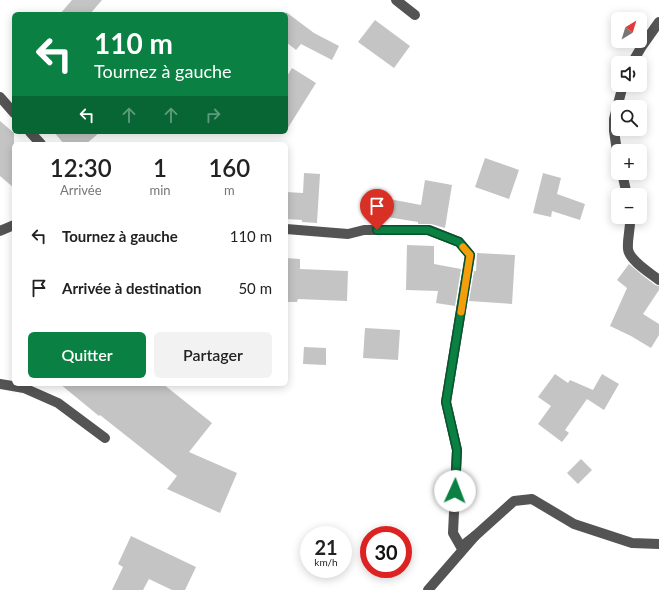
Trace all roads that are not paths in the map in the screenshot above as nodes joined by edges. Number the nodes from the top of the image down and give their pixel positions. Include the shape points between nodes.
1 (396, 0) edge
2 (416, 15) dead end
3 (659, 22) edge
4 (636, 56) edge
5 (620, 92) edge
6 (0, 97) edge
7 (12, 111) edge
8 (32, 134) edge
9 (39, 142) edge
10 (616, 144) edge
11 (631, 224) edge
12 (12, 226) edge
13 (288, 229) edge
14 (0, 231) edge
15 (659, 280) edge
16 (0, 384) edge
17 (105, 438) dead end
18 (475, 536) junction
19 (659, 544) edge
20 (428, 590) edge

1 - 2 street
3 - 4 street
5 - 10 street via 614,119
6 - 7 street
8 - 9 street
11 - 15 street via 629,254
12 - 14 street
13 - 18 street via 348,234 364,230 428,230 459,242 470,255 446,402 457,450 453,533 461,547
16 - 17 street via 24,388 58,403
18 - 19 street via 514,502 532,499 574,524 632,543
18 - 20 street

